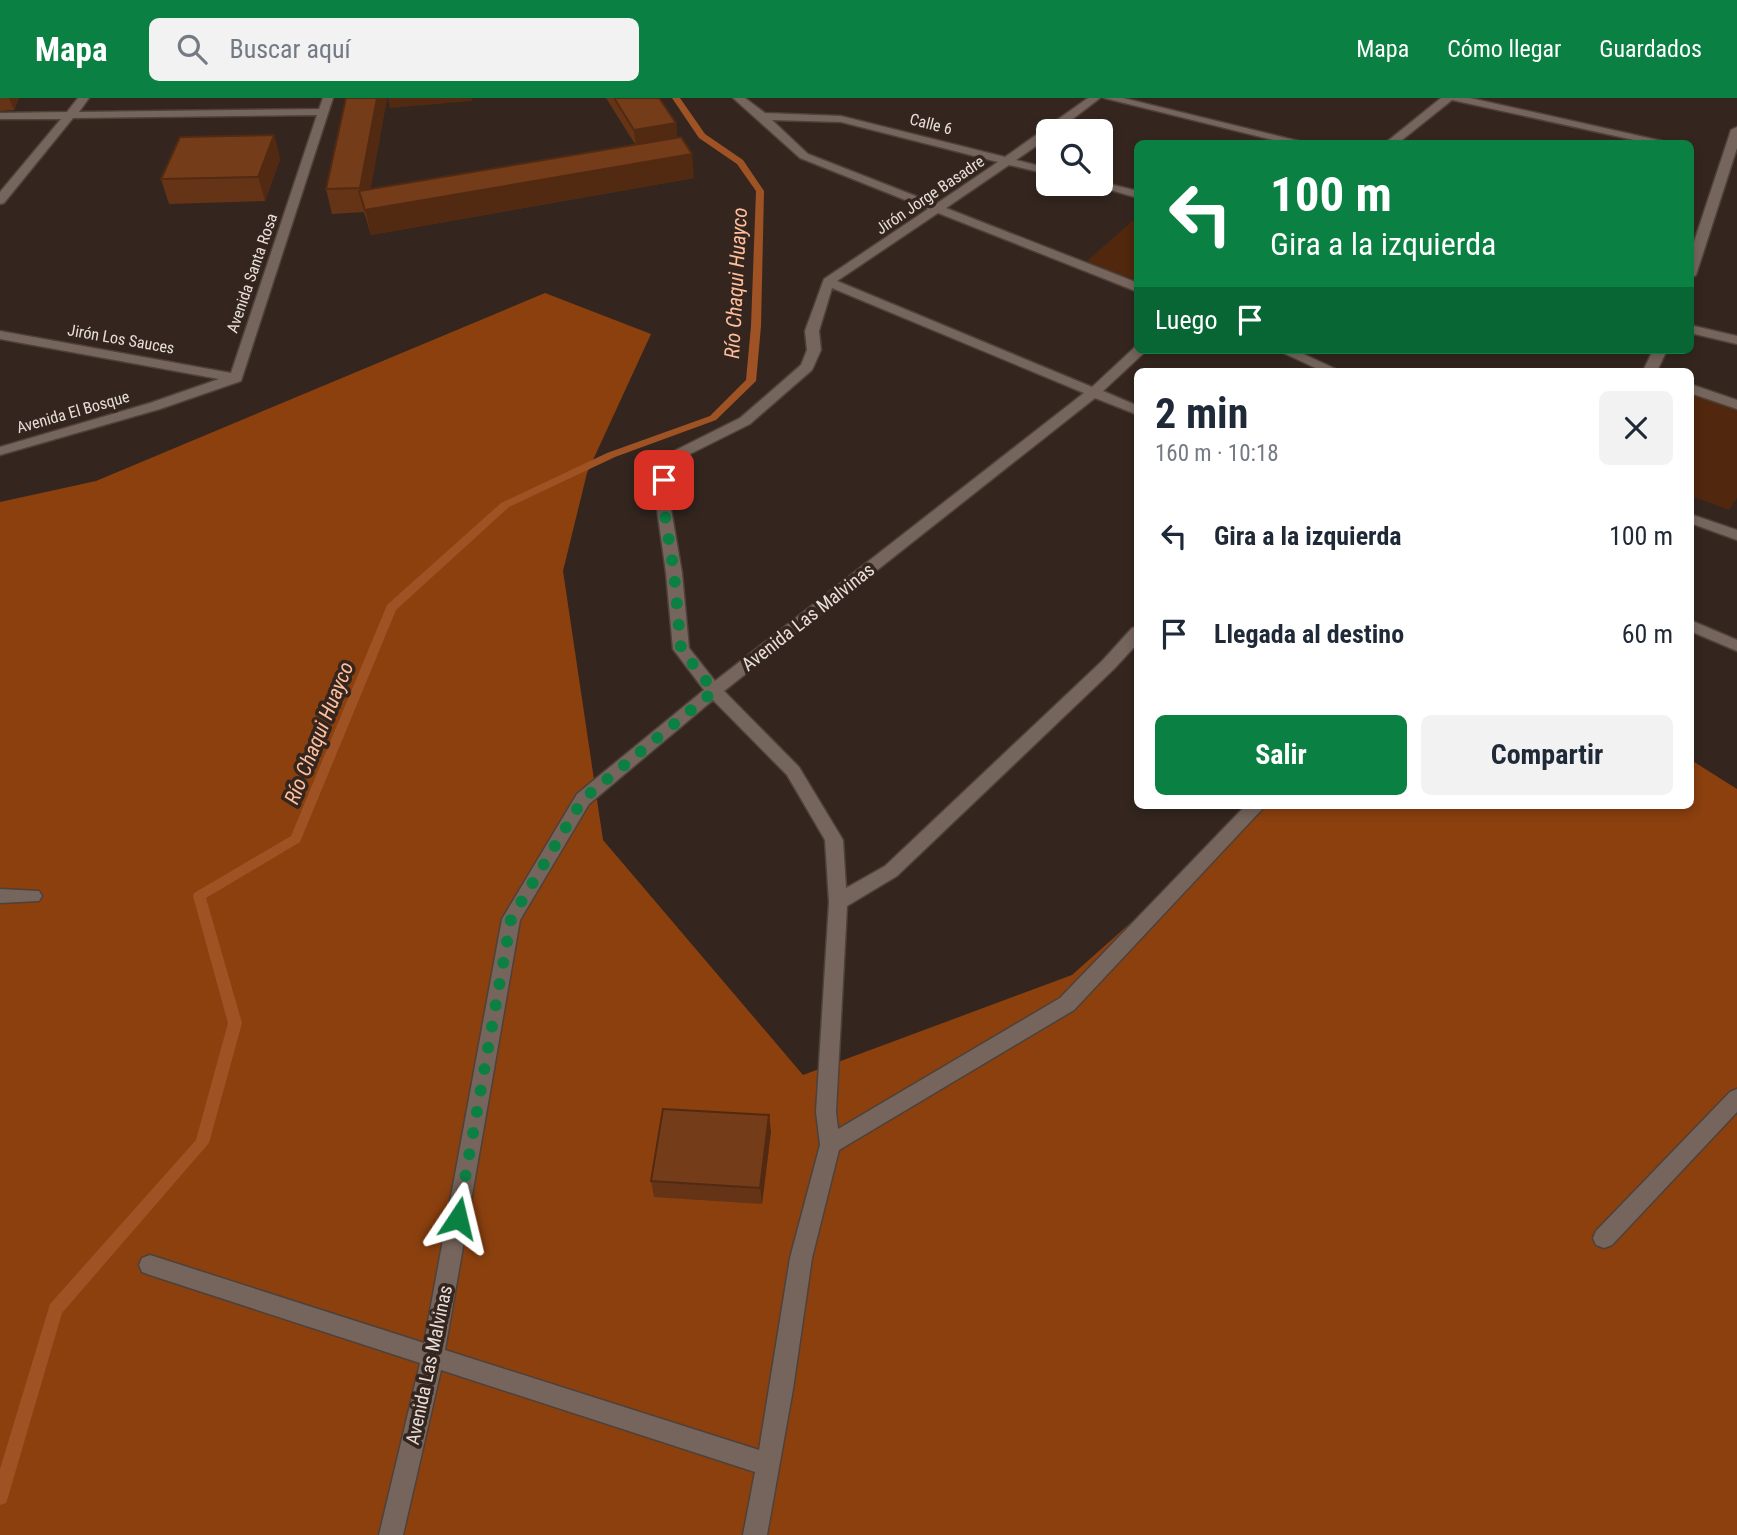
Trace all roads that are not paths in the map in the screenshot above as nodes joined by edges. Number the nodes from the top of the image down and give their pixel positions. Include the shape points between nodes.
1 (85, 98) edge
2 (328, 98) edge
3 (738, 98) edge
4 (1096, 98) edge
5 (1110, 98) edge
6 (1448, 98) edge
7 (1455, 98) edge
8 (325, 112) junction
9 (74, 114) junction
10 (0, 116) edge
11 (762, 116) junction
12 (1067, 119) edge
13 (1737, 130) edge
14 (1289, 140) edge
15 (1394, 140) edge
16 (1651, 140) edge
17 (1036, 141) edge
18 (1009, 161) junction
19 (1036, 168) edge
20 (1113, 188) edge
21 (1134, 194) edge
22 (0, 200) edge
23 (939, 208) junction
24 (1694, 233) edge
25 (1705, 235) junction
26 (1694, 264) edge
27 (828, 282) junction
28 (1134, 286) edge
29 (1694, 330) edge
30 (0, 335) edge
31 (1737, 340) edge
32 (1136, 354) edge
33 (1293, 354) edge
34 (1326, 368) edge
35 (236, 378) junction
36 (1694, 389) edge
37 (1092, 394) junction
38 (1737, 405) edge
39 (1134, 410) edge
40 (0, 451) edge
41 (1694, 519) edge
42 (1737, 535) edge
43 (1694, 627) edge
44 (1134, 636) edge
45 (1737, 646) edge
46 (714, 691) junction
47 (1253, 809) edge
48 (0, 895) edge
49 (33, 896) dead end
50 (838, 902) junction
51 (1737, 1098) edge
52 (830, 1145) junction
53 (1604, 1238) dead end
54 (149, 1265) dead end
55 (433, 1354) junction
56 (766, 1464) junction
57 (391, 1535) edge
58 (755, 1535) edge

1 - 9 street
2 - 8 street, Avenida Santa Rosa
3 - 11 street
4 - 12 street, Jirón Jorge Basadre
5 - 14 street
6 - 15 street
7 - 16 street
8 - 9 street
8 - 35 street, Avenida Santa Rosa
9 - 10 street
9 - 22 street
11 - 18 street, Calle 6 via 841,119
11 - 23 street via 804,156
13 - 25 street
17 - 18 street, Jirón Jorge Basadre
18 - 19 street, Calle 6
18 - 23 street, Jirón Jorge Basadre
20 - 21 street
23 - 27 street, Jirón Jorge Basadre
23 - 28 street
24 - 25 street
25 - 26 street
27 - 37 street
27 - 46 street via 812,331 814,350 807,367 746,421 681,453 669,463 664,480 681,649
29 - 31 street
30 - 35 street, Jirón Los Sauces
32 - 37 street, Avenida Las Malvinas
33 - 34 street
35 - 40 street, Avenida El Bosque
36 - 38 street
37 - 39 street
37 - 46 street, Avenida Las Malvinas
41 - 42 street
43 - 45 street
44 - 50 street via 891,872
46 - 50 street via 793,771 834,840
46 - 55 street, Avenida Las Malvinas via 583,799 511,919
47 - 52 street via 1067,1004
48 - 49 street
50 - 52 street via 826,1112
51 - 53 street
52 - 56 street via 801,1258
54 - 55 street
55 - 56 street
55 - 57 street, Avenida Las Malvinas
56 - 58 street

